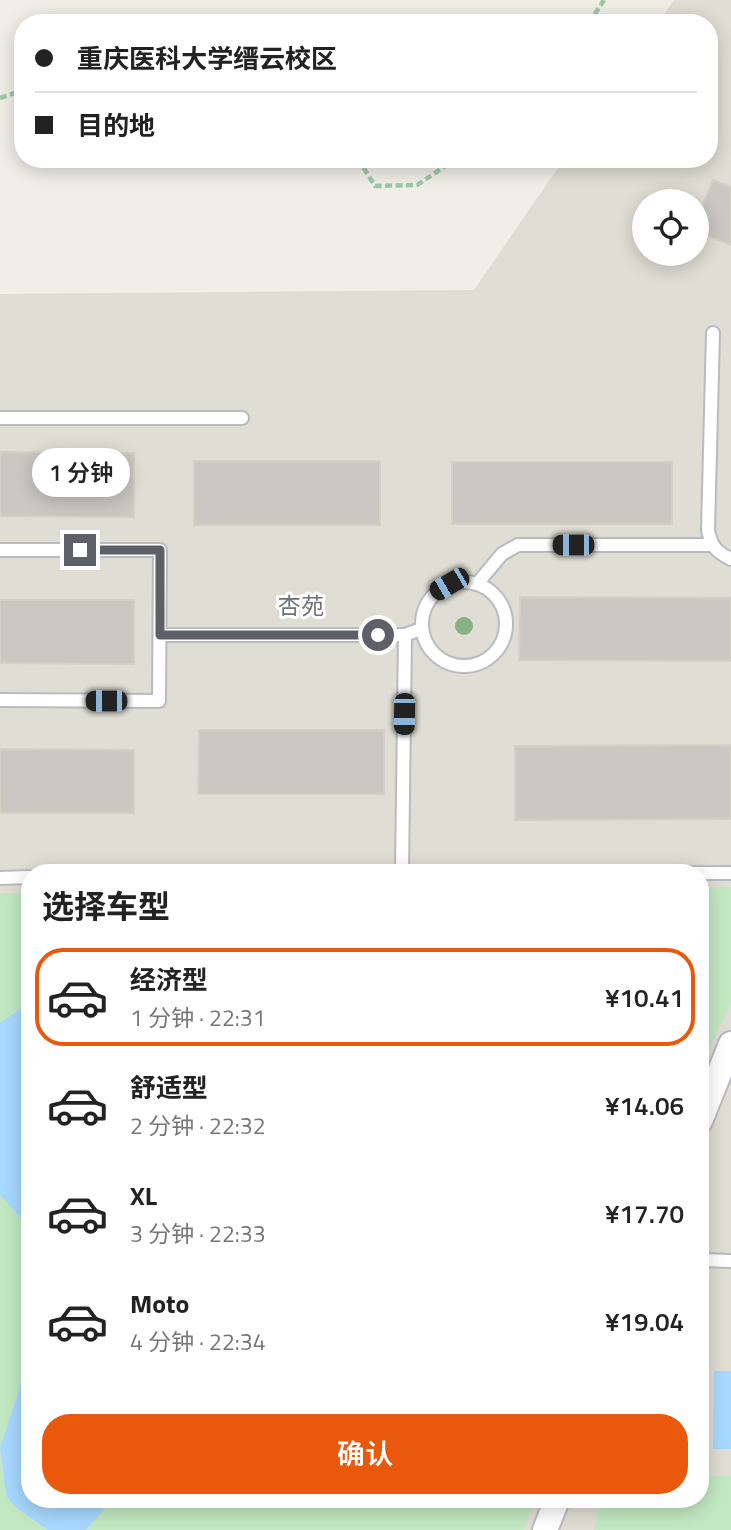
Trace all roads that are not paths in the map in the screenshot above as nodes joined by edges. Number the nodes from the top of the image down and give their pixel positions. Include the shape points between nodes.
1 (713, 333) dead end
2 (0, 418) edge
3 (242, 418) dead end
4 (711, 545) junction
5 (0, 550) edge
6 (731, 559) edge
7 (477, 584) junction
8 (421, 629) junction
9 (160, 635) junction
10 (405, 635) junction
11 (0, 701) edge
12 (402, 864) edge
13 (709, 873) edge
14 (731, 873) edge
15 (21, 877) edge
16 (0, 878) edge
17 (731, 1044) edge
18 (709, 1099) edge
19 (709, 1261) edge
20 (731, 1261) edge
21 (554, 1508) edge
22 (545, 1530) edge

1 - 4 lane
2 - 3 lane
4 - 6 lane
4 - 7 lane via 518,545 502,554
5 - 9 lane via 160,550
7 - 8 lane via 449,584 437,591 422,615
7 - 8 lane via 499,600 507,626 496,652 485,661 465,666 445,662 429,648
8 - 10 lane
9 - 10 lane
9 - 11 lane via 159,701
10 - 12 lane
13 - 14 lane
15 - 16 lane
17 - 18 street
19 - 20 lane
21 - 22 street

